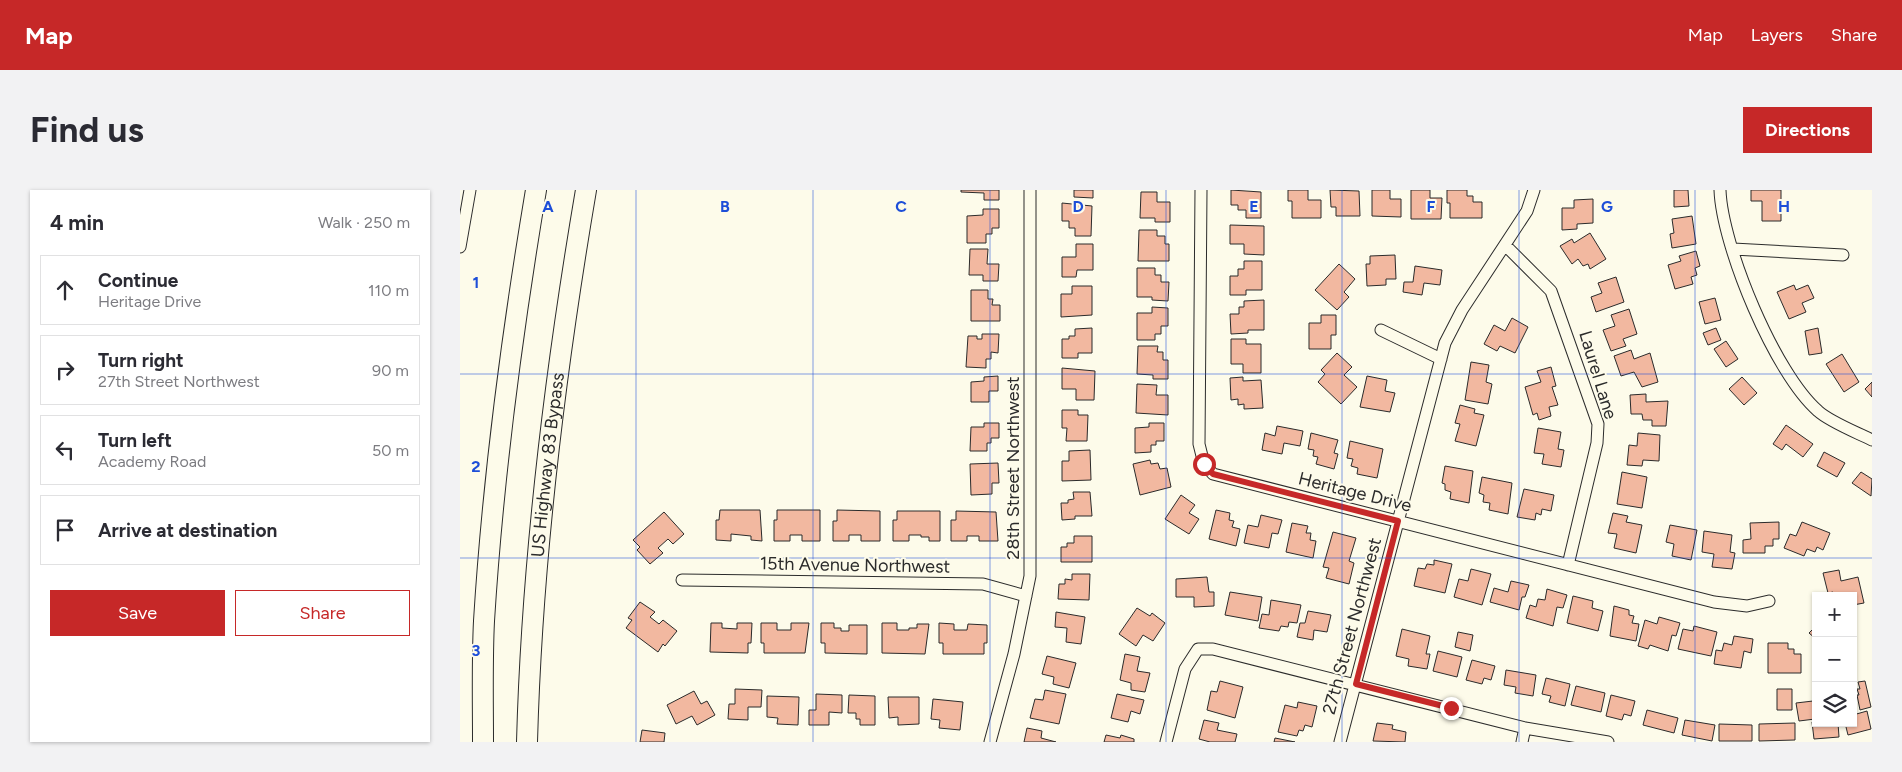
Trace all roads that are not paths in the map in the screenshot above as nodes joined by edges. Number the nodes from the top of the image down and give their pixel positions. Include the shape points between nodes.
1 (470, 190) edge
2 (536, 190) edge
3 (586, 190) edge
4 (1030, 190) edge
5 (1200, 190) edge
6 (1534, 190) edge
7 (1720, 190) edge
8 (1505, 245) junction
9 (460, 247) edge
10 (1733, 248) junction
11 (1843, 255) dead end
12 (1381, 330) dead end
13 (1441, 359) junction
14 (1872, 440) edge
15 (1398, 521) junction
16 (1568, 564) junction
17 (682, 580) dead end
18 (1026, 596) junction
19 (1769, 601) dead end
20 (1356, 684) junction
21 (1525, 728) junction
22 (483, 742) edge
23 (527, 742) edge
24 (990, 742) edge
25 (1166, 742) edge
26 (1340, 742) edge
27 (1522, 742) edge
28 (1608, 742) edge

1 - 9 street
2 - 22 highway via 512,339 491,526 484,624
3 - 23 highway, US Highway 83 Bypass via 563,330 546,479
4 - 18 street, 28th Street Northwest via 1031,525 1030,576
5 - 15 street, Heritage Drive via 1199,444 1204,464 1213,474
6 - 8 street, 27th Street Northwest via 1527,211
7 - 10 street
8 - 13 street, 27th Street Northwest via 1462,310 1445,343
8 - 16 street, Laurel Lane via 1551,291 1598,424 1597,443
10 - 11 street
10 - 14 street via 1763,328 1785,373 1818,412
12 - 13 street
13 - 15 street, 27th Street Northwest
15 - 16 street, Heritage Drive
15 - 20 street, 27th Street Northwest
16 - 19 street, Heritage Drive via 1714,602 1747,606
17 - 18 street, 15th Avenue Northwest via 983,584
18 - 24 street, 28th Street Northwest
20 - 21 street
20 - 25 street via 1198,649 1185,669
20 - 26 street, 27th Street Northwest
21 - 27 street
21 - 28 street

